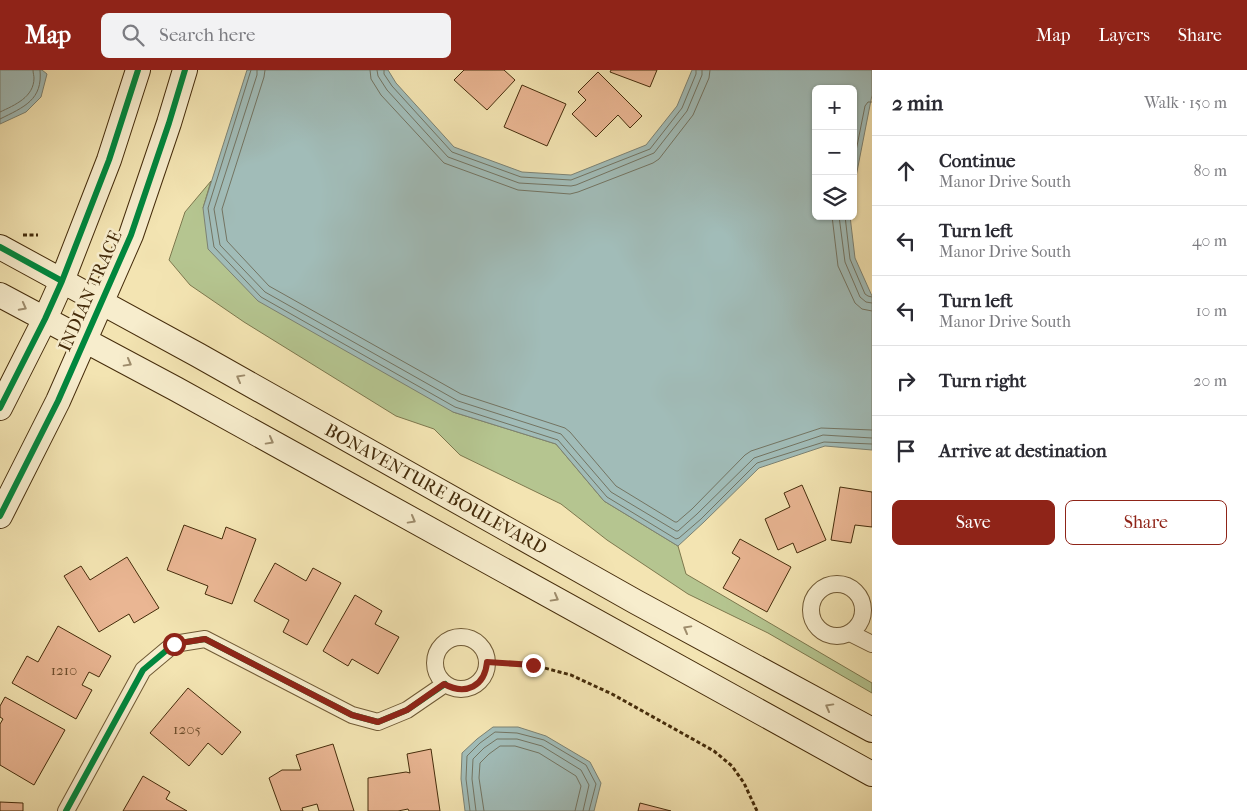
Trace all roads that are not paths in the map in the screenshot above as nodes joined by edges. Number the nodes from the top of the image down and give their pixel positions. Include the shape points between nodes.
1 (138, 70) edge
2 (185, 70) edge
3 (0, 247) edge
4 (62, 281) junction
5 (0, 295) edge
6 (102, 302) junction
7 (45, 319) junction
8 (85, 340) junction
9 (0, 408) edge
10 (0, 516) edge
11 (850, 633) dead end
12 (872, 644) edge
13 (444, 684) junction
14 (872, 730) edge
15 (872, 774) edge
16 (66, 811) edge

1 - 4 main road, INDIAN TRACE via 109,160
2 - 6 main road, INDIAN TRACE via 131,235
3 - 4 main road, BONAVENTURE BOULEVARD
4 - 6 main road, BONAVENTURE BOULEVARD
4 - 7 main road, INDIAN TRACE
5 -> 7 main road
6 - 8 main road, INDIAN TRACE
14 -> 6 main road, BONAVENTURE BOULEVARD via 636,602
7 - 8 main road
7 - 9 main road, INDIAN TRACE
8 - 10 main road, INDIAN TRACE
8 -> 15 main road
11 - 12 street
13 - 13 street via 435,669 434,660 442,645 449,640 466,637 481,646 487,662 482,678 469,688 460,690
13 - 16 street via 407,710 378,722 352,715 205,639 174,644 143,670

